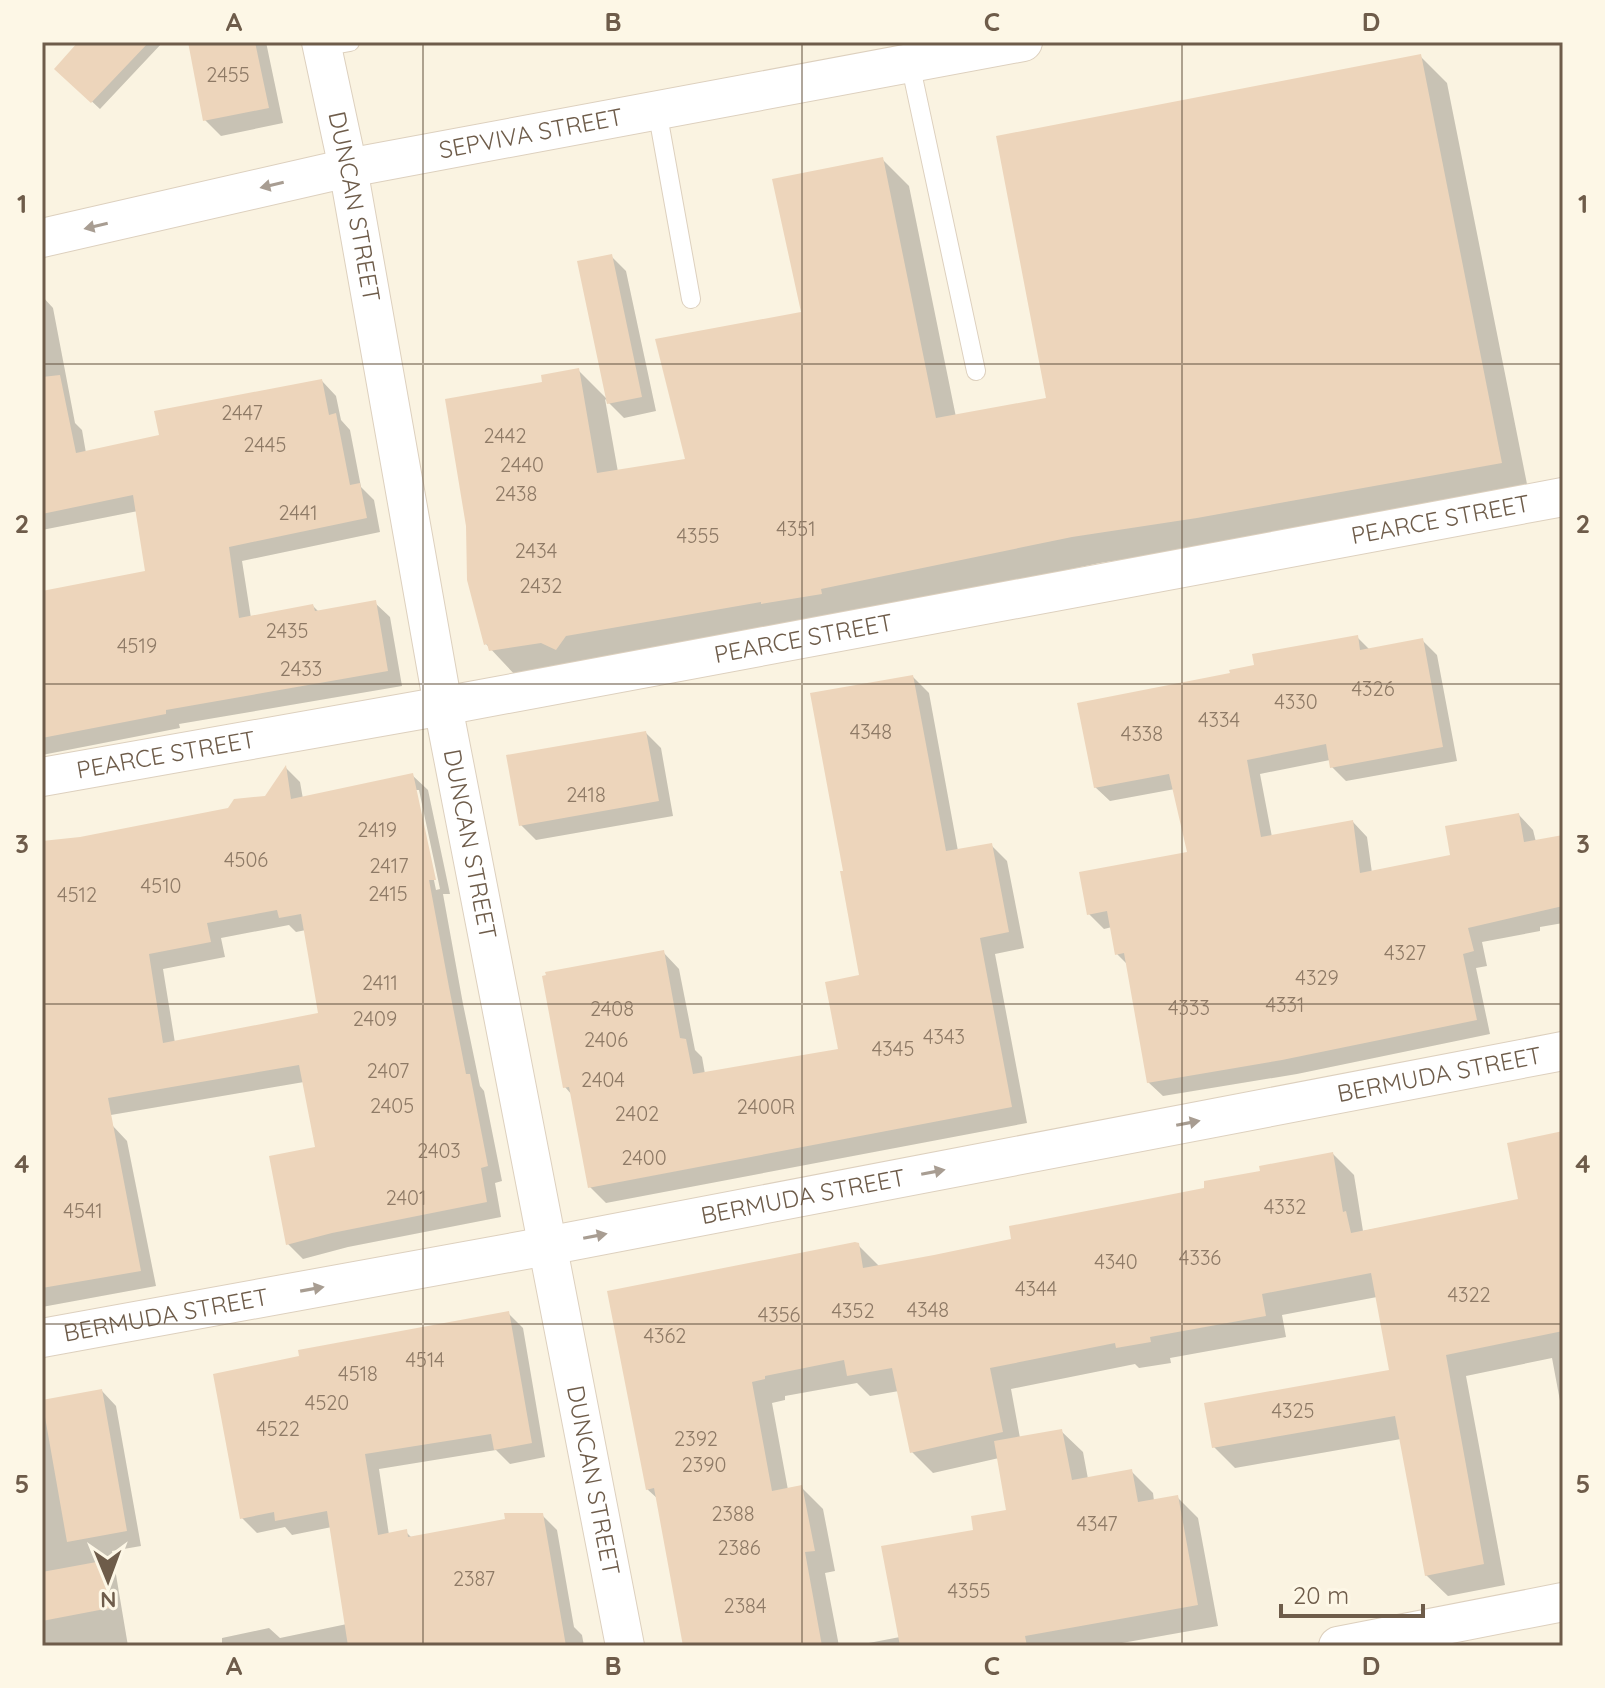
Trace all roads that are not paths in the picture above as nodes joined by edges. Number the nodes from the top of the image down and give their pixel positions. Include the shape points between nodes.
1 (1023, 42) edge
2 (331, 44) edge
3 (910, 63) junction
4 (657, 110) junction
5 (348, 168) junction
6 (42, 238) edge
7 (691, 299) dead end
8 (976, 371) dead end
9 (1563, 497) edge
10 (443, 706) junction
11 (42, 777) edge
12 (1563, 1051) edge
13 (547, 1246) junction
14 (42, 1338) edge
15 (1563, 1602) edge
16 (625, 1646) edge
17 (1338, 1646) edge

1 - 3 street, SEPVIVA STREET
2 - 5 street, DUNCAN STREET
3 - 4 street, SEPVIVA STREET
3 - 8 lane
4 - 5 street, SEPVIVA STREET
4 - 7 lane
5 -> 6 street, SEPVIVA STREET
5 - 10 street, DUNCAN STREET
9 - 10 street, PEARCE STREET
10 - 11 street, PEARCE STREET
10 - 13 street, DUNCAN STREET
13 -> 12 street, BERMUDA STREET
14 -> 13 street, BERMUDA STREET
13 - 16 street, DUNCAN STREET
15 - 17 street

